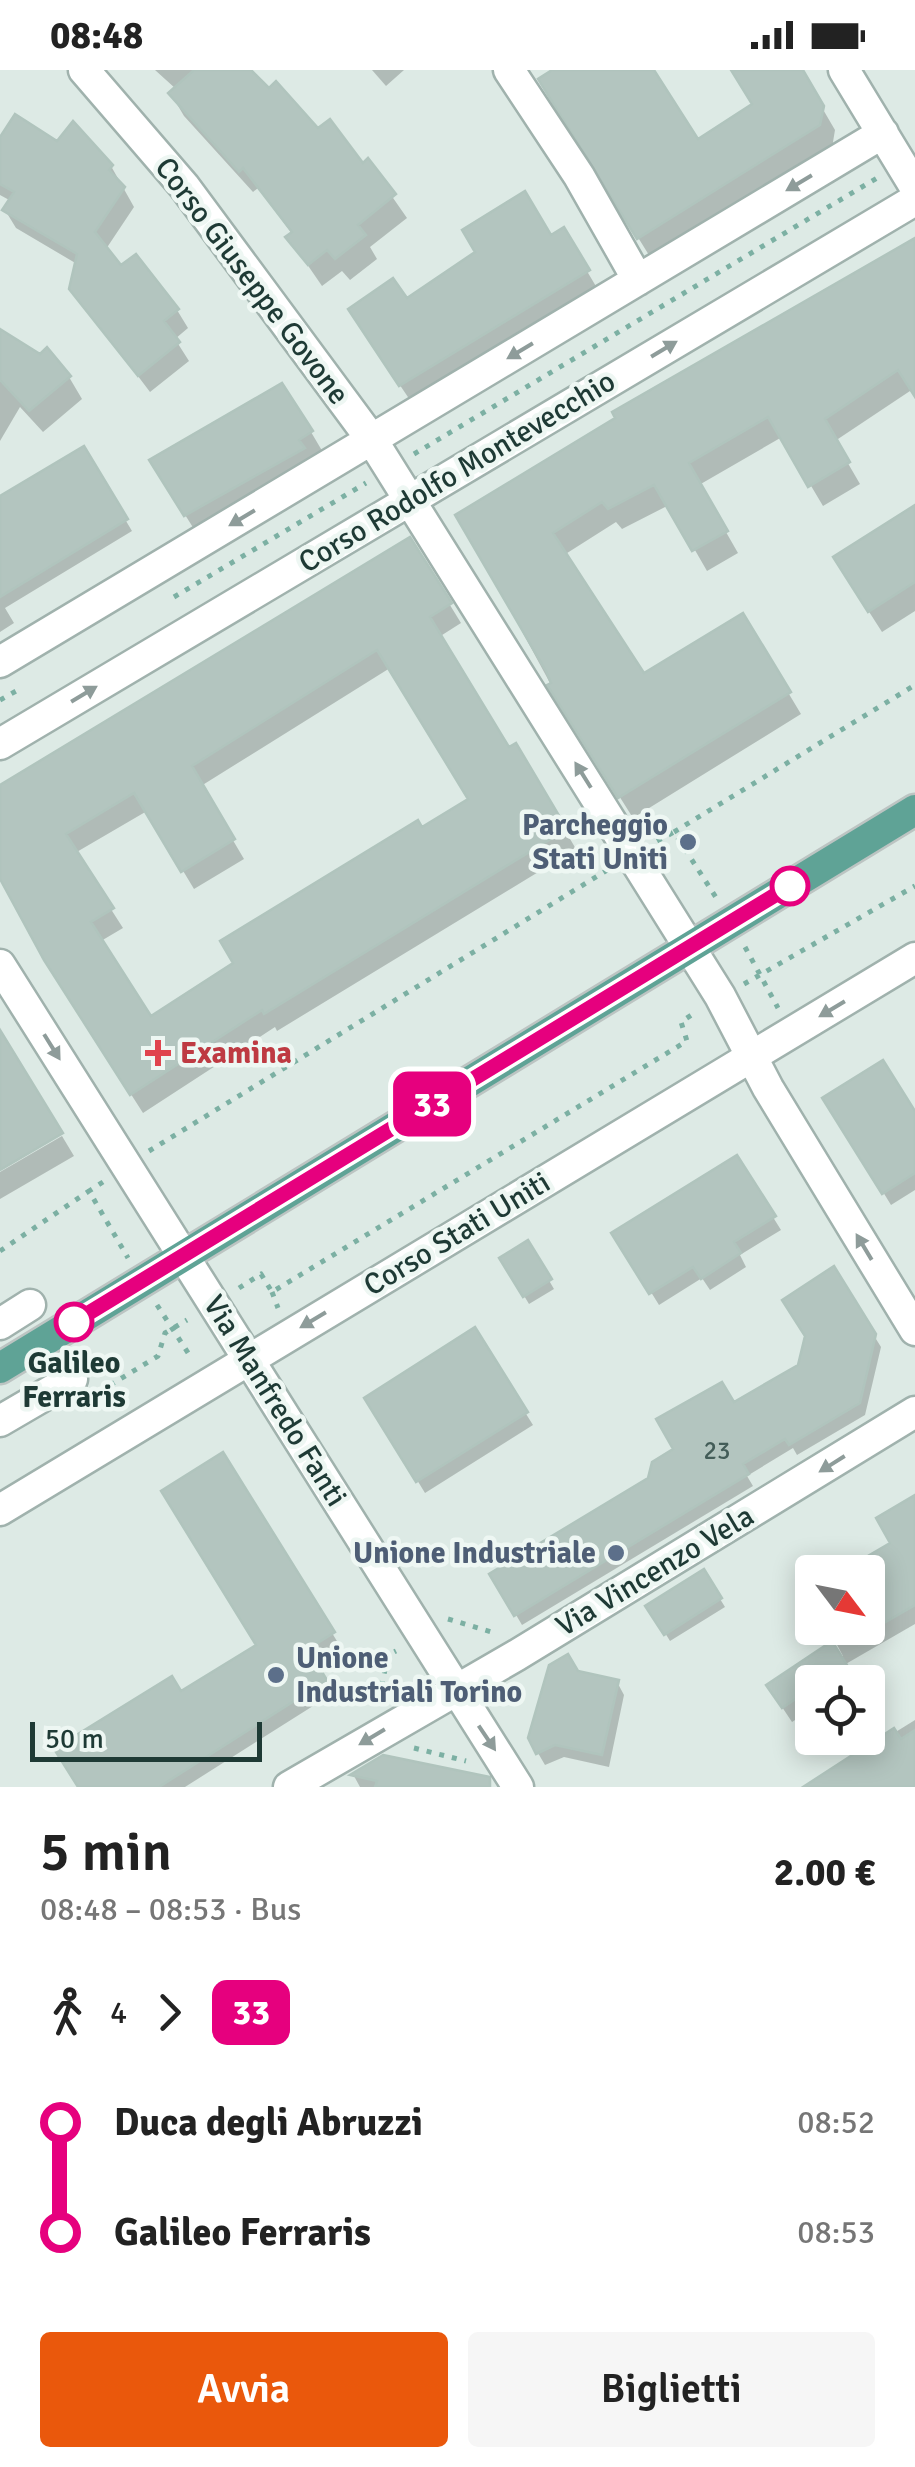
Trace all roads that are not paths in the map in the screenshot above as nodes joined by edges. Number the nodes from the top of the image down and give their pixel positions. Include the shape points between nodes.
1 (84, 70) edge
2 (508, 70) edge
3 (844, 70) edge
4 (883, 133) junction
5 (908, 175) edge
6 (915, 200) edge
7 (638, 280) junction
8 (372, 440) junction
9 (410, 499) junction
10 (0, 662) edge
11 (0, 744) edge
12 (915, 810) edge
13 (690, 947) junction
14 (915, 958) edge
15 (0, 965) edge
16 (751, 1056) junction
17 (184, 1256) junction
18 (30, 1305) dead end
19 (0, 1324) edge
20 (915, 1330) edge
21 (248, 1359) junction
22 (0, 1368) edge
23 (83, 1387) road end
24 (915, 1412) edge
25 (0, 1421) edge
26 (0, 1510) edge
27 (453, 1688) junction
28 (289, 1787) edge
29 (518, 1787) edge

1 - 8 street, Corso Giuseppe Govone via 184,186
2 - 7 street
3 - 4 street
4 - 5 street
4 -> 7 street
9 -> 6 street, Corso Rodolfo Montevecchio
7 -> 8 street
8 - 9 street, Corso Giuseppe Govone
8 -> 10 street
11 -> 9 street, Corso Rodolfo Montevecchio
13 -> 9 street, Corso Giuseppe Govone
12 - 13 main road
13 - 16 street, Corso Giuseppe Govone
13 - 17 main road
14 -> 16 street, Corso Stati Uniti
15 -> 17 street, Via Manfredo Fanti
20 -> 16 street, Corso Giuseppe Govone
16 -> 21 street, Corso Stati Uniti
17 - 21 street, Via Manfredo Fanti
17 - 22 main road
18 - 19 street
21 - 26 street, Corso Stati Uniti
21 - 27 street, Via Manfredo Fanti
23 - 25 street
24 -> 27 street, Via Vincenzo Vela
27 -> 28 street, Via Vincenzo Vela
27 -> 29 street, Via Manfredo Fanti

